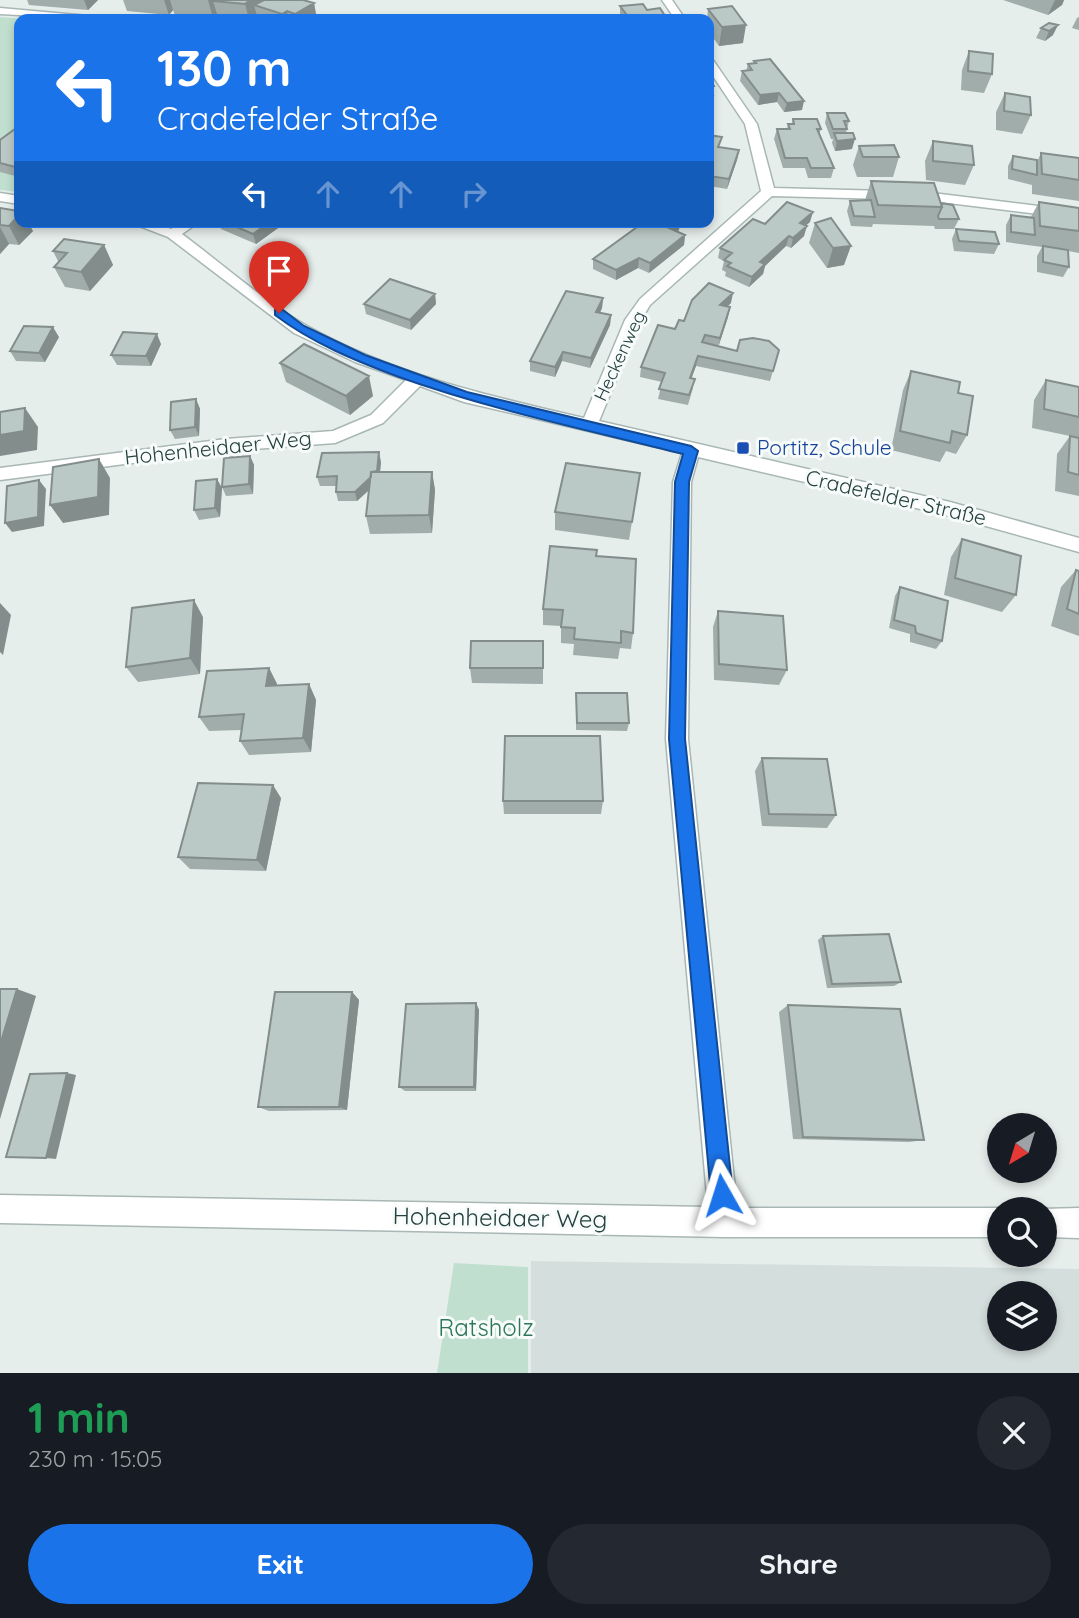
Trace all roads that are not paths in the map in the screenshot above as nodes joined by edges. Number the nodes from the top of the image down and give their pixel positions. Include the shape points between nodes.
1 (13, 0) edge
2 (0, 11) edge
3 (33, 14) edge
4 (714, 69) edge
5 (768, 192) junction
6 (1079, 215) edge
7 (154, 228) edge
8 (182, 228) edge
9 (173, 234) junction
10 (416, 379) junction
11 (589, 425) junction
12 (691, 451) junction
13 (0, 474) edge
14 (1079, 545) edge
15 (0, 1209) edge
16 (724, 1222) junction
17 (987, 1223) edge
18 (1057, 1223) edge
19 (1079, 1223) edge

1 - 2 street
2 - 3 street
4 - 5 street via 751,124
5 - 6 street via 895,192
5 - 11 street, Heckenweg via 645,302
7 - 9 street, Cradefelder Straße
8 - 9 street
9 - 10 street, Cradefelder Straße via 300,329
10 - 11 street, Cradefelder Straße via 464,396
10 - 13 street, Hohenheidaer Weg via 377,418 335,437 226,445
11 - 12 street, Cradefelder Straße
12 - 14 street, Cradefelder Straße via 950,509
12 - 16 street via 682,482 677,739
15 - 16 street, Hohenheidaer Weg
16 - 17 street, Hohenheidaer Weg
18 - 19 street

